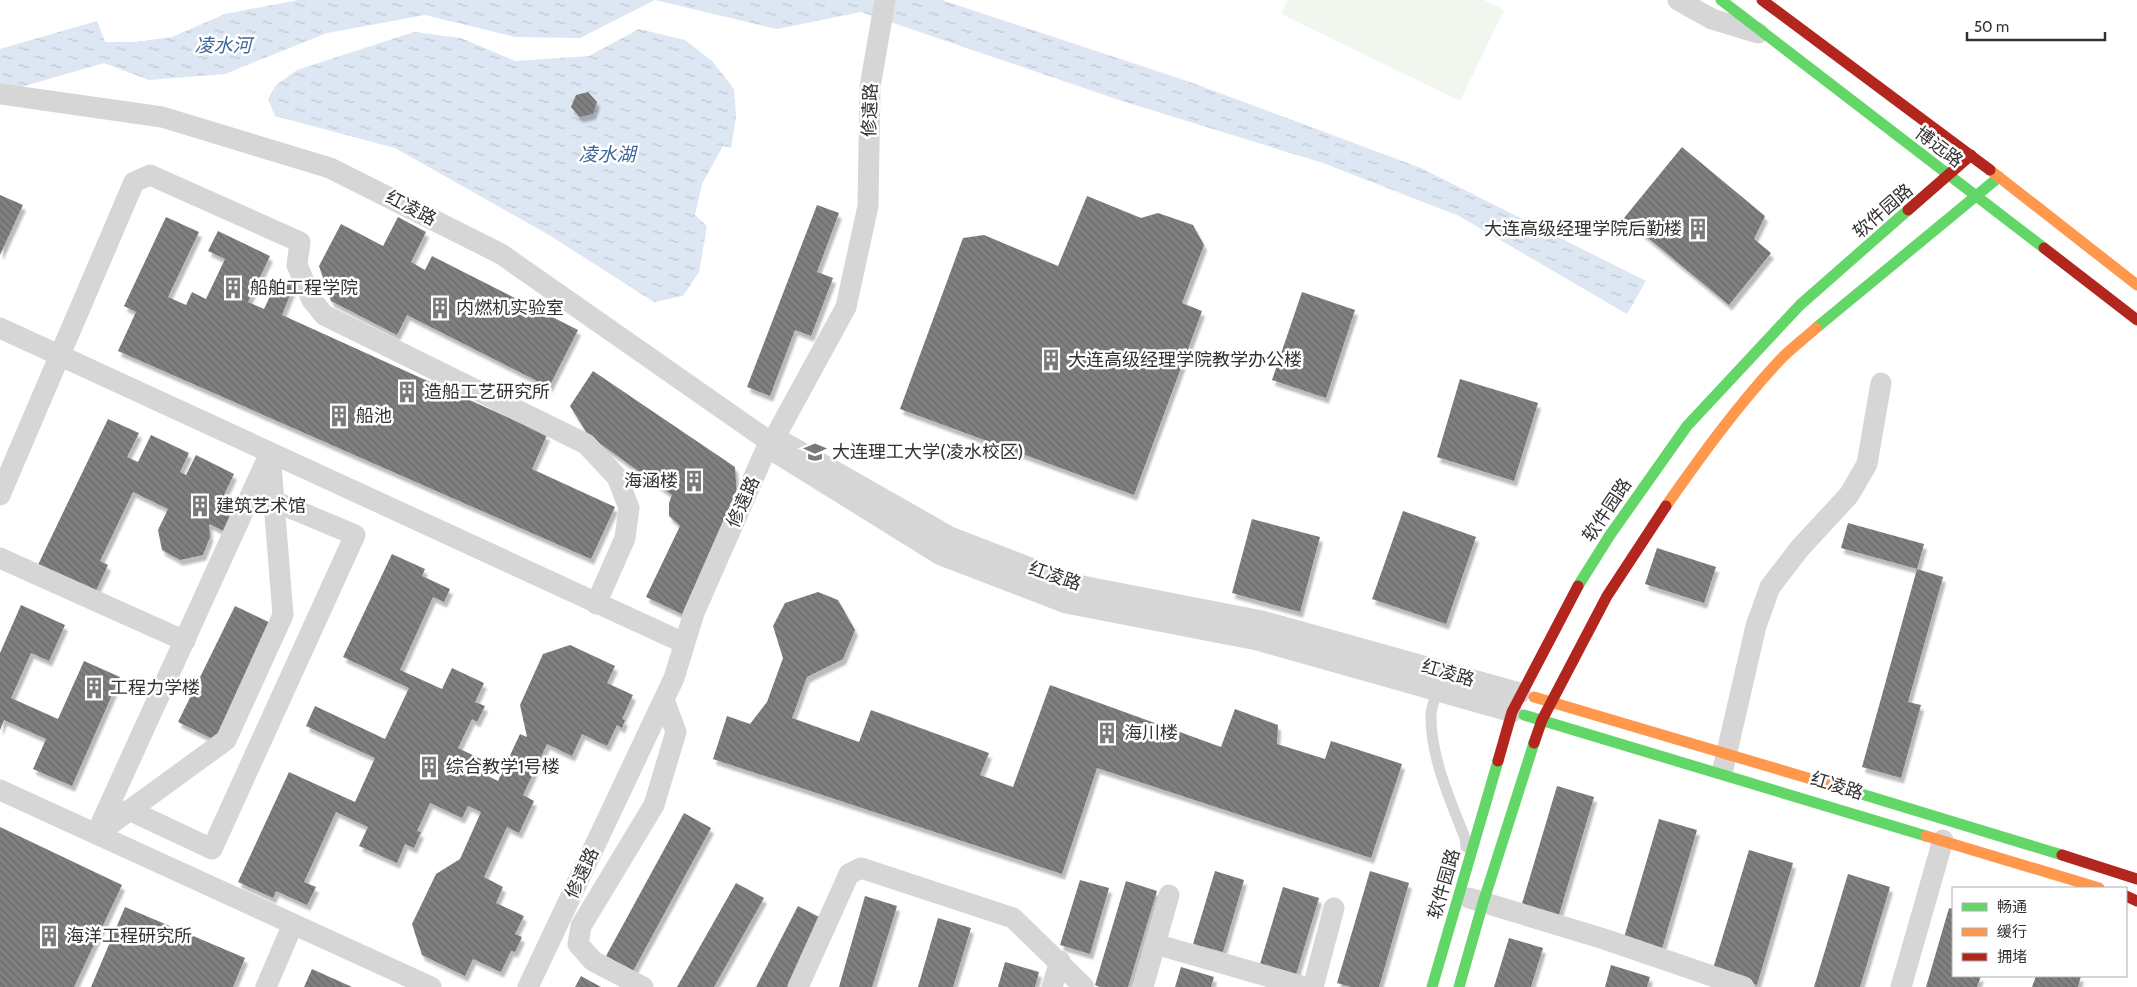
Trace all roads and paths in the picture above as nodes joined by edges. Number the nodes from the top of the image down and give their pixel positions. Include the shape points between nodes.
1 (885, 0) edge
2 (1678, 0) edge
3 (1721, 0) edge
4 (1762, 0) edge
5 (1766, 35) junction
6 (0, 94) edge
7 (1971, 155) junction
8 (1948, 176) junction
9 (1999, 177) junction
10 (1975, 195) junction
11 (2137, 285) edge
12 (2137, 320) edge
13 (0, 328) edge
14 (61, 356) junction
15 (1881, 383) dead end
16 (771, 442) junction
17 (270, 452) junction
18 (0, 495) edge
19 (274, 501) junction
20 (0, 558) edge
21 (596, 604) junction
22 (184, 640) junction
23 (684, 643) junction
24 (1437, 690) junction
25 (664, 700) junction
26 (1516, 702) junction
27 (1550, 702) junction
28 (1542, 720) junction
29 (1725, 763) junction
30 (0, 790) edge
31 (129, 810) junction
32 (97, 834) junction
33 (1943, 840) junction
34 (1468, 863) junction
35 (2137, 879) edge
36 (2096, 887) edge
37 (1169, 895) dead end
38 (1459, 895) junction
39 (1483, 902) junction
40 (1334, 908) dead end
41 (293, 924) junction
42 (1155, 944) junction
43 (1060, 961) junction
44 (266, 987) edge
45 (431, 987) edge
46 (528, 987) edge
47 (643, 987) edge
48 (798, 987) edge
49 (1052, 987) edge
50 (1084, 987) edge
51 (1143, 987) edge
52 (1305, 987) edge
53 (1313, 987) edge
54 (1432, 987) edge
55 (1459, 987) edge
56 (1744, 987) edge
57 (1901, 987) edge

1 - 16 street, 修遠路 via 870,87 868,206 846,307
2 - 5 street via 1712,19
3 - 5 main road, 博远路
4 - 7 main road, 博远路
5 - 8 main road, 博远路
6 - 16 street, 红凌路 via 162,117 330,168 501,254
7 - 8 main road, 软件园路
7 - 9 main road, 博远路
8 - 10 main road, 博远路
8 - 26 main road, 软件园路 via 1800,305 1687,426 1600,550
9 - 10 main road
9 - 11 main road, 博远路
10 - 12 main road, 博远路
10 - 27 main road via 1780,360 1744,401 1710,443 1642,541 1607,596
13 - 14 street
14 - 17 street
14 - 18 street
14 - 21 street via 134,182 150,175 300,242 297,265 312,300 324,315 586,444 617,477 629,508 625,538
15 - 29 street via 1866,464 1849,495 1800,548 1770,588 1756,626
16 - 23 street, 修遠路 via 694,613
16 - 24 street, 红凌路 via 941,555 1066,603 1257,640
16 - 26 street, 红凌路 via 950,537 1072,584 1262,621
17 - 19 street
17 - 21 street
17 - 22 street
19 - 31 street via 283,615 226,740
19 - 31 street via 354,534 212,849
20 - 22 street
21 - 23 street
22 - 32 street
23 - 25 street, 修遠路
24 - 26 street, 红凌路
24 - 34 lane via 1431,712 1434,744 1442,777 1465,838
25 - 46 street, 修遠路
25 - 47 street via 676,732 654,805 581,926 578,944 593,961
26 - 27 main road, 红凌路
26 - 28 main road, 红凌路
26 - 34 main road, 软件园路
27 - 28 main road
27 - 29 main road, 红凌路
28 - 29 main road, 红凌路
28 - 39 main road
29 - 33 main road, 红凌路
29 - 35 main road, 红凌路
30 - 32 street
31 - 32 street
32 - 41 street
33 - 36 main road, 红凌路
33 - 57 street
34 - 38 main road, 软件园路
37 - 42 street
38 - 39 street
38 - 54 main road, 软件园路
39 - 55 main road
39 - 56 street
40 - 53 street
41 - 44 street
41 - 45 street
42 - 51 street
42 - 52 street
43 - 48 street via 1013,918 861,868 850,874
43 - 49 street
43 - 50 street

